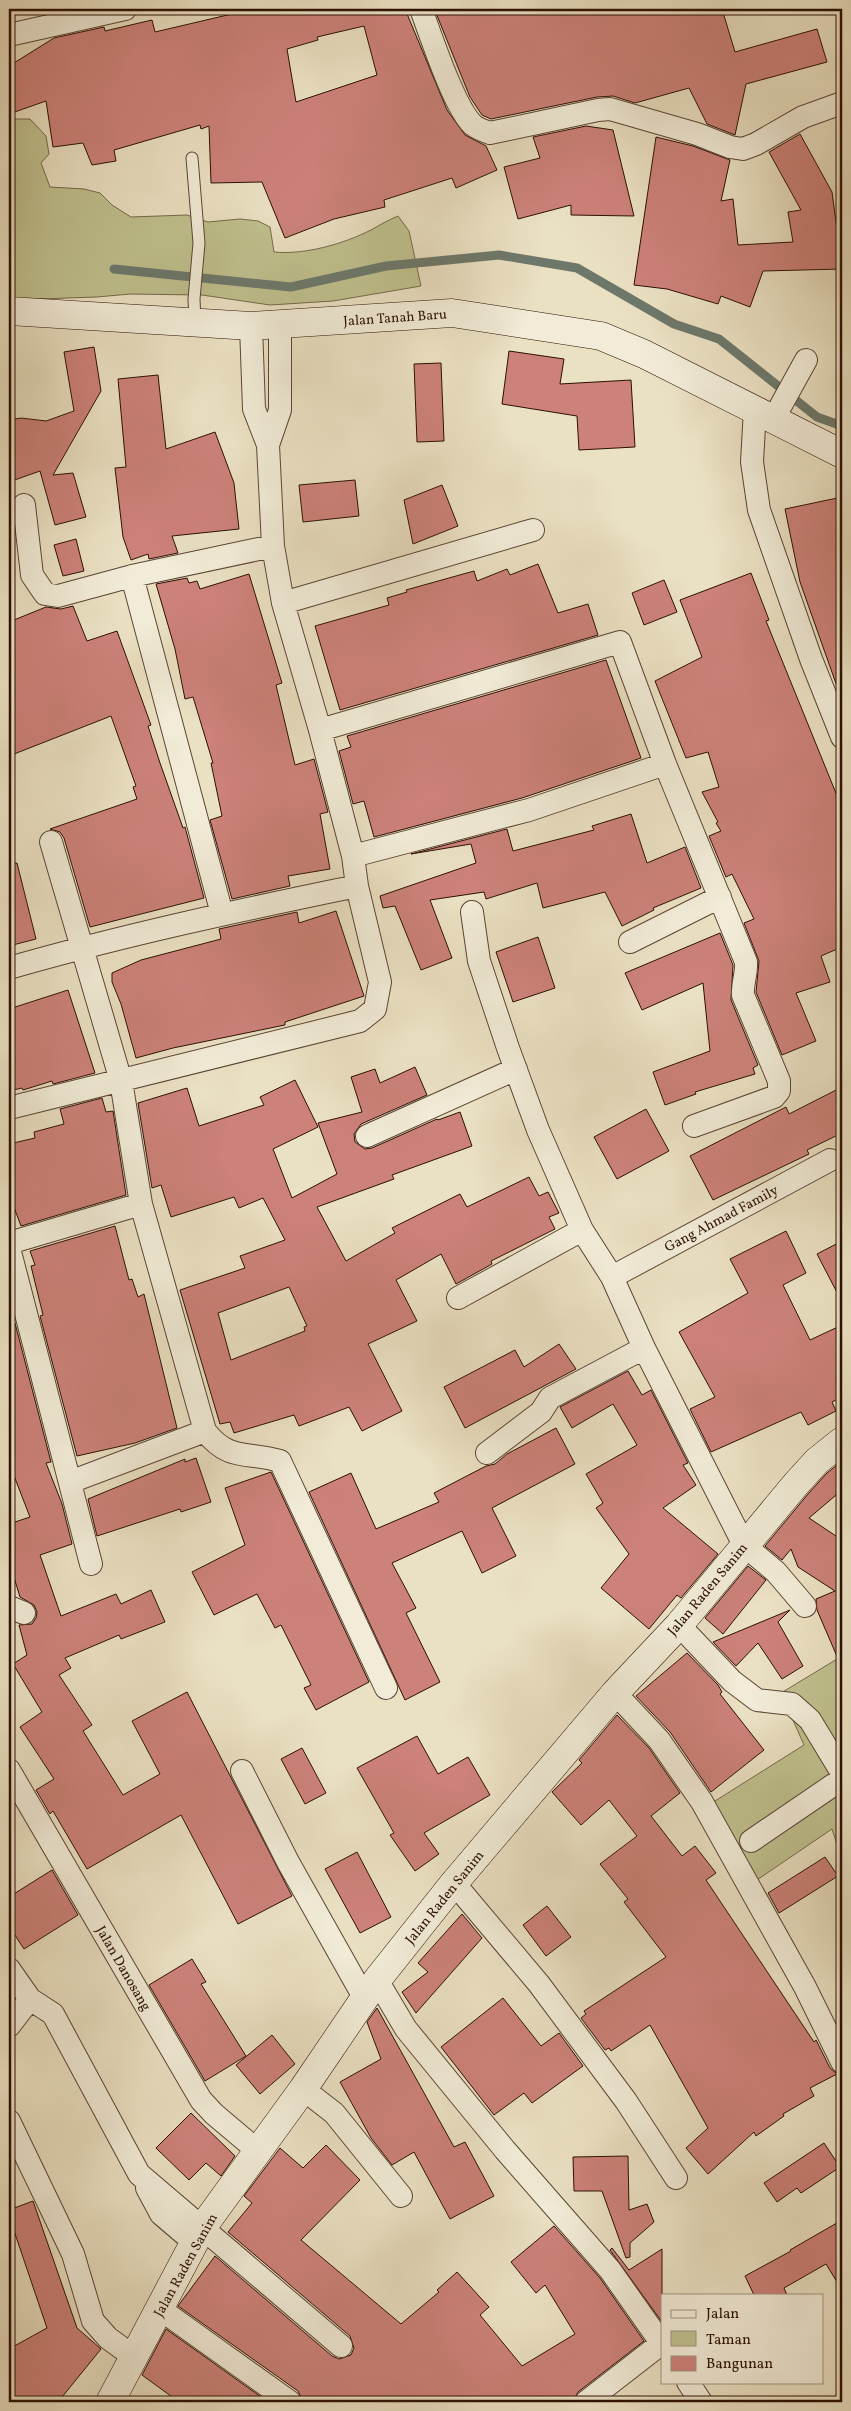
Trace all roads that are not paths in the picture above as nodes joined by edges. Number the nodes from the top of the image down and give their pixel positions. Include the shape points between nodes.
1 (122, 9) edge
2 (421, 9) edge
3 (9, 35) edge
4 (842, 103) edge
5 (192, 158) dead end
6 (195, 310) junction
7 (9, 311) edge
8 (280, 325) junction
9 (251, 326) junction
10 (806, 362) dead end
11 (770, 411) junction
12 (268, 445) junction
13 (840, 449) edge
14 (24, 505) dead end
15 (533, 530) dead end
16 (273, 546) junction
17 (132, 576) junction
18 (283, 603) junction
19 (320, 730) junction
20 (842, 736) edge
21 (665, 764) junction
22 (51, 842) dead end
23 (353, 856) junction
24 (357, 886) junction
25 (720, 897) junction
26 (472, 912) dead end
27 (222, 914) junction
28 (630, 942) dead end
29 (80, 948) junction
30 (9, 968) edge
31 (516, 1069) junction
32 (121, 1081) junction
33 (9, 1108) edge
34 (694, 1126) dead end
35 (367, 1136) dead end
36 (830, 1160) dead end
37 (141, 1204) junction
38 (582, 1230) junction
39 (9, 1243) edge
40 (9, 1248) edge
41 (612, 1277) junction
42 (458, 1298) dead end
43 (644, 1348) junction
44 (205, 1431) junction
45 (842, 1440) edge
46 (487, 1453) dead end
47 (70, 1482) junction
48 (744, 1544) junction
49 (91, 1564) dead end
50 (805, 1606) dead end
51 (679, 1625) junction
52 (386, 1688) dead end
53 (615, 1693) junction
54 (9, 1770) edge
55 (242, 1771) dead end
56 (842, 1774) edge
57 (842, 1779) edge
58 (751, 1841) dead end
59 (454, 1883) junction
60 (9, 1969) edge
61 (371, 1990) junction
62 (30, 1999) junction
63 (9, 2026) edge
64 (842, 2062) edge
65 (303, 2089) junction
66 (9, 2121) edge
67 (258, 2151) junction
68 (676, 2178) dead end
69 (402, 2196) dead end
70 (198, 2235) junction
71 (160, 2309) junction
72 (661, 2342) edge
73 (661, 2344) edge
74 (341, 2346) dead end
75 (134, 2357) junction
76 (689, 2384) edge
77 (110, 2402) edge
78 (290, 2402) edge
79 (586, 2402) edge
80 (701, 2402) edge

1 - 3 street
2 - 4 street via 460,108 472,125 490,133 610,109 743,149 803,117
5 - 6 lane via 199,243
6 - 7 street, Jalan Tanah Baru
6 - 9 street, Jalan Tanah Baru
8 - 9 street, Jalan Tanah Baru
8 - 11 street, Jalan Tanah Baru via 452,312 601,336
8 - 12 street via 280,410
9 - 12 street via 254,409
10 - 11 street
11 - 13 street, Jalan Tanah Baru
11 - 20 street via 752,462 759,510 811,660
12 - 16 street
14 - 17 street via 32,575 45,594 58,596
15 - 18 street
16 - 17 street
16 - 18 street
17 - 27 street
18 - 19 street
19 - 21 street via 620,642
19 - 23 street
21 - 23 street via 529,810
21 - 25 street
22 - 29 street
23 - 24 street
24 - 27 street
24 - 32 street via 380,982 375,1009 360,1021
25 - 28 street
25 - 34 street via 746,962 743,995 780,1090 774,1097
26 - 31 street via 479,961
27 - 29 street
29 - 30 street
29 - 32 street
31 - 35 street
31 - 38 street via 538,1130
32 - 33 street
32 - 37 street
36 - 41 street, Gang Ahmad Family
37 - 39 street
37 - 44 street
38 - 41 street
38 - 42 street
40 - 47 street
41 - 43 street
43 - 46 street via 550,1398 542,1412
43 - 48 street
44 - 47 street
44 - 52 street via 216,1444 231,1453 280,1461
45 - 48 street, Jalan Raden Sanim via 817,1460
47 - 49 street
48 - 50 street via 776,1572
48 - 51 street, Jalan Raden Sanim
51 - 53 street, Jalan Raden Sanim
51 - 56 street via 732,1681 757,1700 792,1704 810,1720
53 - 59 street, Jalan Raden Sanim
53 - 64 street via 659,1740 702,1802 805,1987
54 - 67 street, Jalan Danosang via 201,2100
55 - 61 street via 288,1862
57 - 58 street
59 - 61 street, Jalan Raden Sanim
59 - 68 street via 539,1984 626,2101
60 - 62 street
61 - 65 street, Jalan Raden Sanim
61 - 72 street via 610,2270
62 - 63 street
62 - 70 street via 53,2014 139,2174
65 - 67 street, Jalan Raden Sanim
65 - 69 street via 334,2113
66 - 75 street via 73,2254 93,2321 108,2338
67 - 70 street, Jalan Raden Sanim
70 - 71 street, Jalan Raden Sanim
70 - 74 street
71 - 75 street, Jalan Raden Sanim
71 - 78 street
73 - 79 street
75 - 77 street, Jalan Raden Sanim
76 - 80 street

